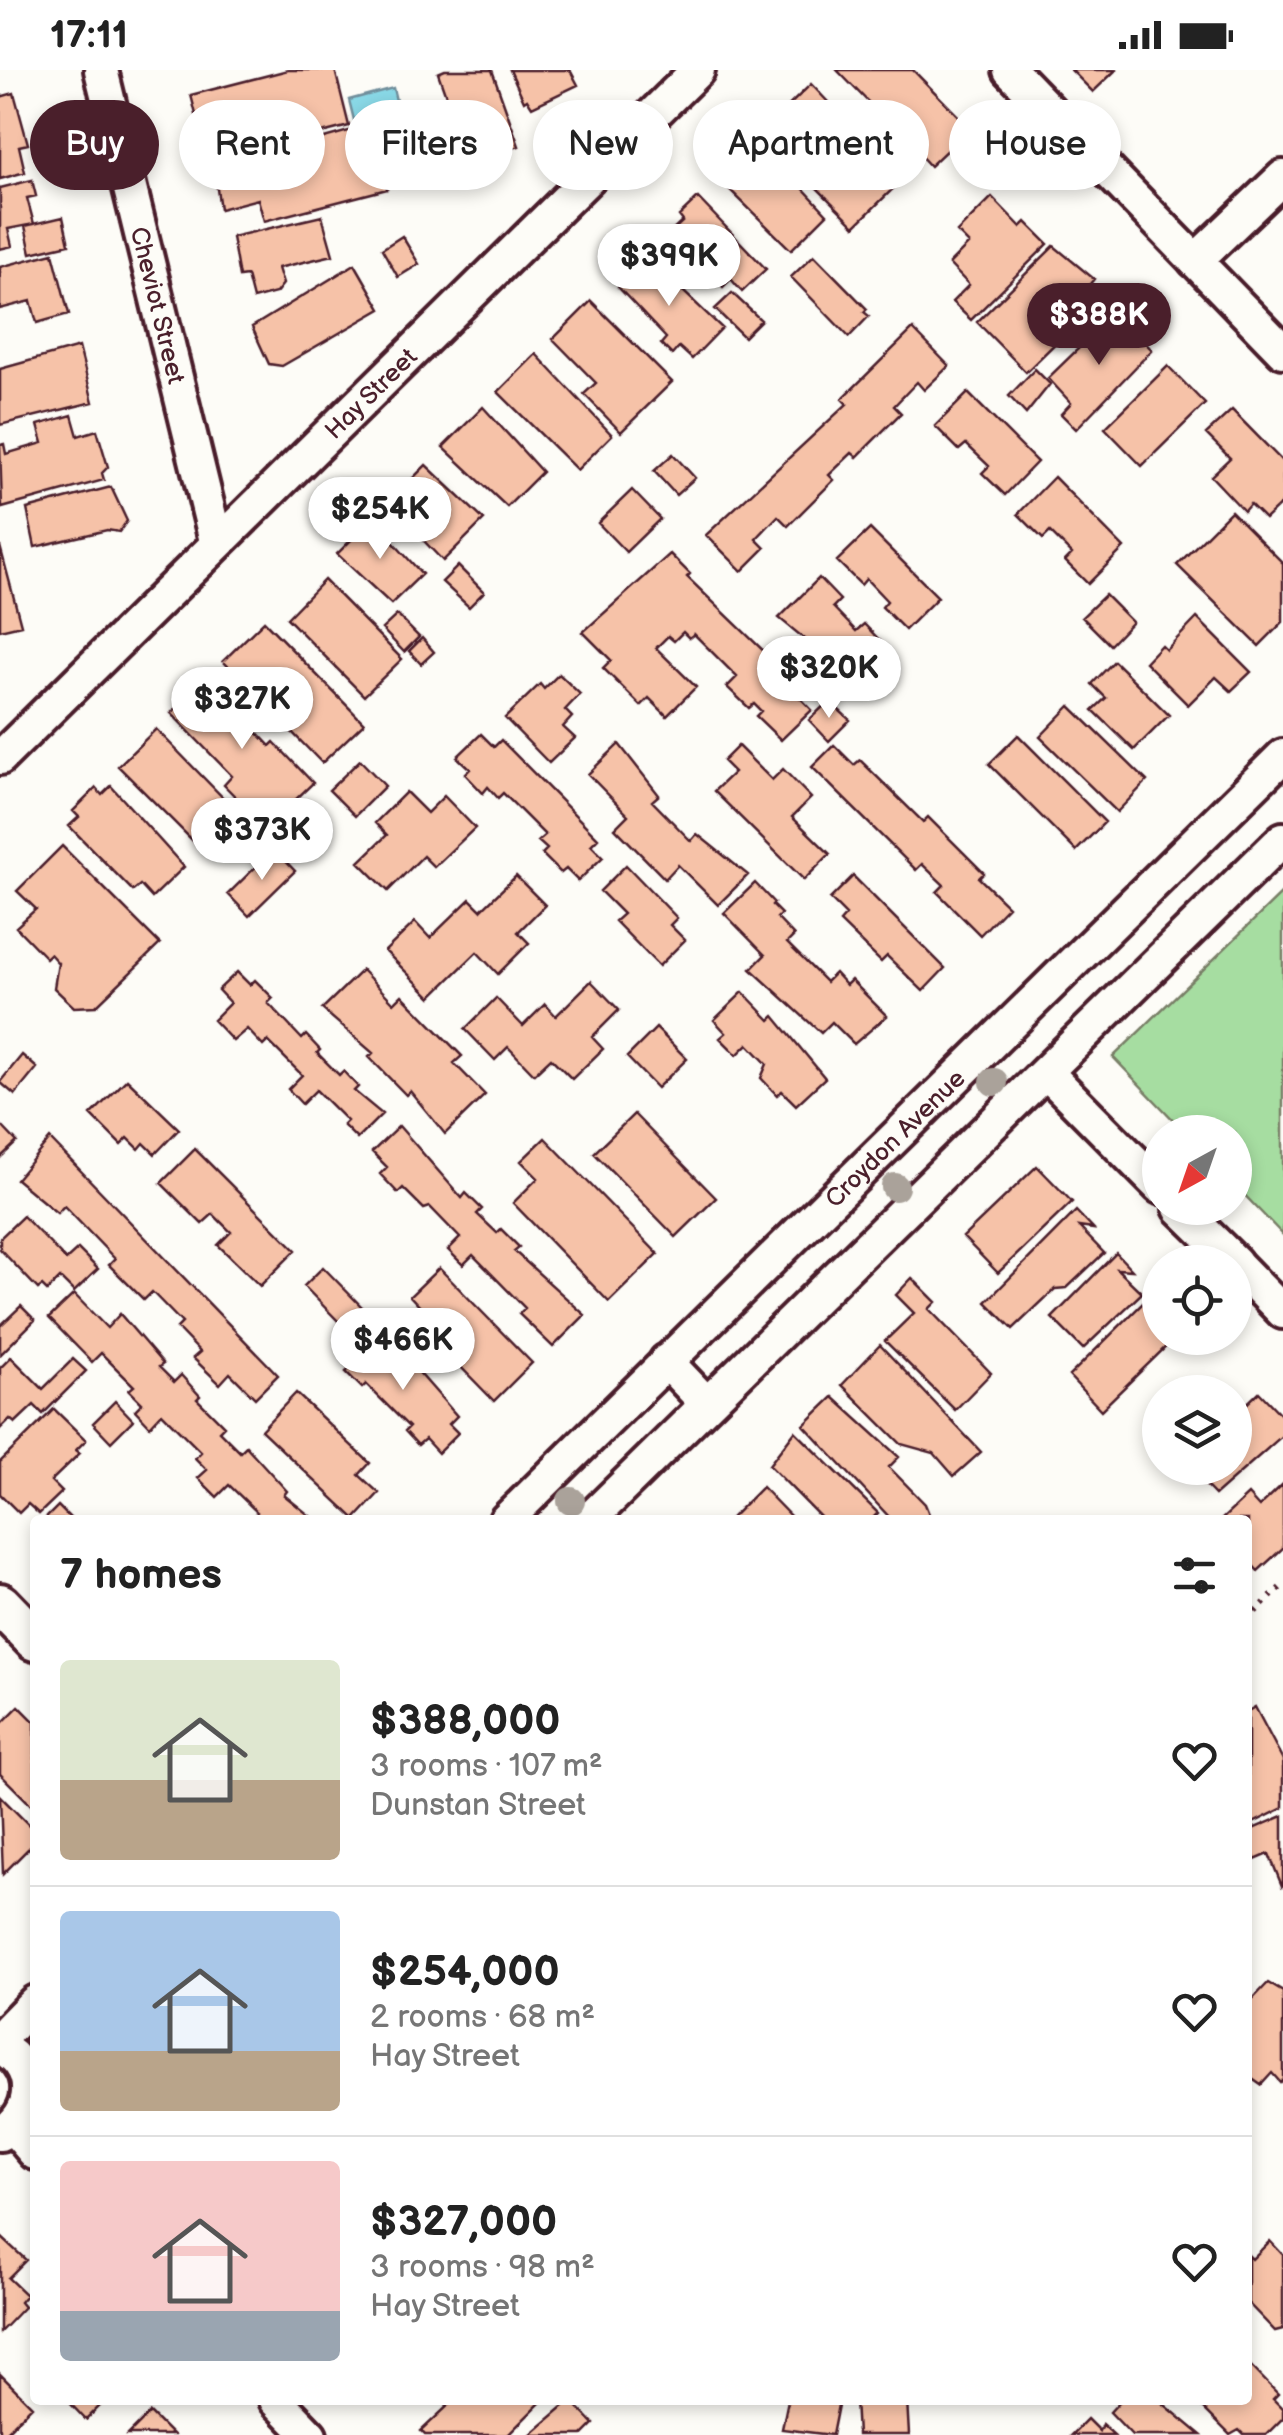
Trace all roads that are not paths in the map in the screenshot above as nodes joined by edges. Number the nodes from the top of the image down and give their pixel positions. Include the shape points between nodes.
1 (100, 70) edge
2 (698, 70) edge
3 (1010, 70) edge
4 (1283, 177) edge
5 (1196, 261) junction
6 (1283, 352) edge
7 (216, 541) junction
8 (1283, 756) edge
9 (0, 758) edge
10 (1283, 839) edge
11 (1046, 1072) junction
12 (1142, 1169) edge
13 (1197, 1225) edge
14 (1217, 1245) edge
15 (1252, 1280) edge
16 (1283, 1312) edge
17 (666, 1362) junction
18 (706, 1404) junction
19 (511, 1515) edge
20 (593, 1515) edge
21 (0, 1604) edge
22 (30, 1635) edge
23 (30, 2007) edge
24 (0, 2038) edge
25 (0, 2048) edge
26 (30, 2065) edge
27 (6, 2130) edge
28 (30, 2148) edge
29 (281, 2405) edge
30 (310, 2435) edge

1 - 7 street, Cheviot Street
2 - 7 street, Hay Street
3 - 5 street
4 - 5 street
5 - 6 street
7 - 9 street, Hay Street
8 - 17 street, Croydon Avenue
10 - 11 street
11 - 12 street
11 - 18 street
13 - 14 street
15 - 16 street
17 - 18 street
17 - 19 street, Croydon Avenue
18 - 20 street
21 - 22 street
23 - 24 street
25 - 26 street
26 - 27 street via 22,2116
27 - 28 street
29 - 30 street

